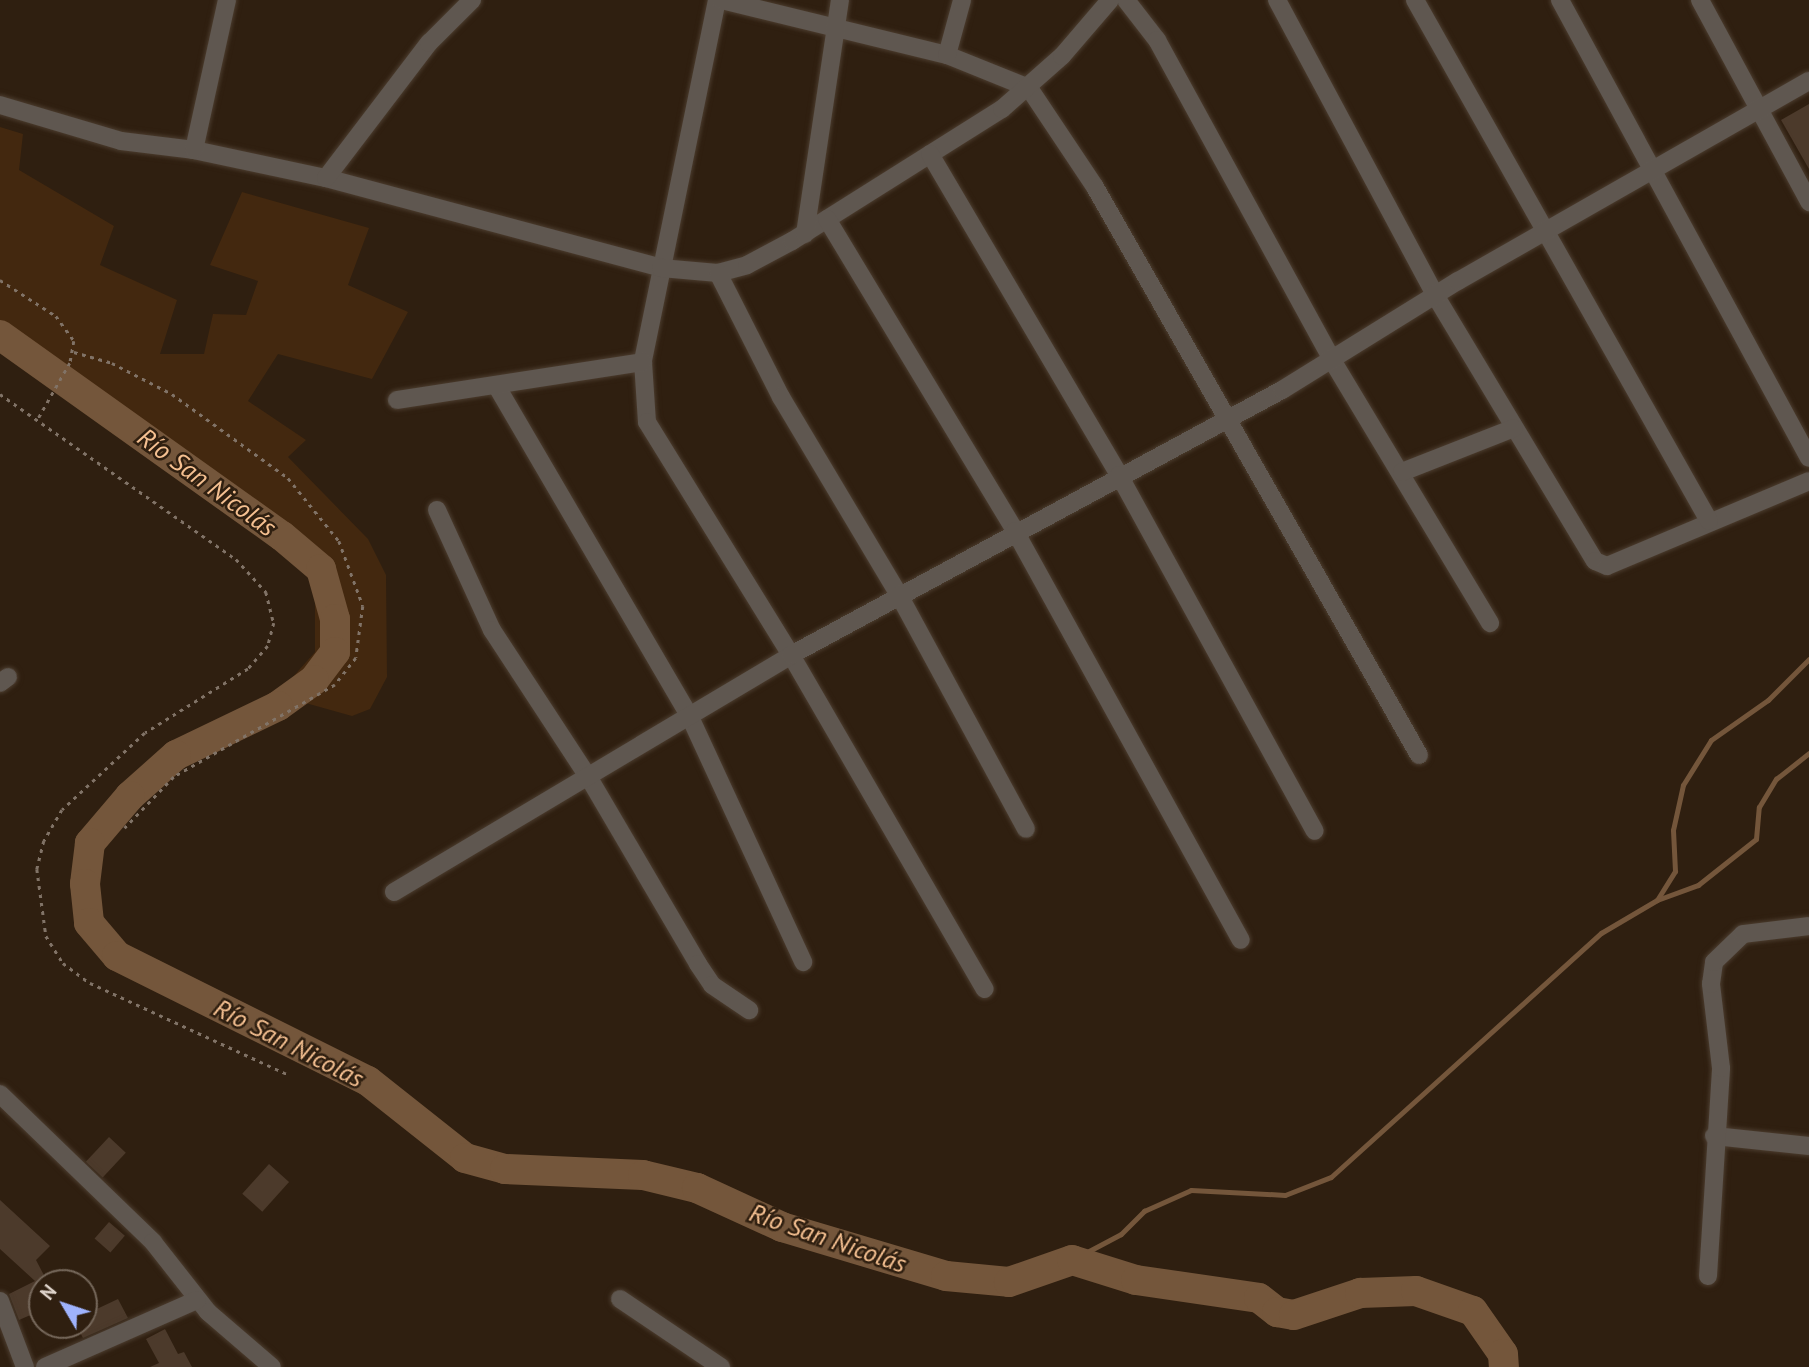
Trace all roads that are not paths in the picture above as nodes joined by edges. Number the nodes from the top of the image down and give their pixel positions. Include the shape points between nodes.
1 (227, 0) edge
2 (472, 0) edge
3 (719, 0) edge
4 (841, 0) edge
5 (962, 0) edge
6 (1110, 0) edge
7 (1126, 0) edge
8 (1277, 0) edge
9 (1415, 0) edge
10 (1560, 0) edge
11 (1700, 0) edge
12 (835, 30) junction
13 (947, 55) junction
14 (1809, 81) edge
15 (1029, 88) junction
16 (0, 105) edge
17 (1759, 108) junction
18 (194, 150) junction
19 (930, 154) junction
20 (1655, 171) junction
21 (326, 177) junction
22 (1809, 202) edge
23 (827, 219) junction
24 (1548, 233) junction
25 (804, 234) junction
26 (661, 268) junction
27 (718, 273) junction
28 (1435, 295) junction
29 (1332, 360) junction
30 (643, 362) junction
31 (496, 385) junction
32 (397, 400) dead end
33 (1226, 419) junction
34 (1514, 428) junction
35 (1809, 458) edge
36 (1402, 472) junction
37 (1119, 475) junction
38 (1809, 481) edge
39 (437, 510) dead end
40 (1709, 521) junction
41 (1015, 531) junction
42 (899, 595) junction
43 (1490, 623) dead end
44 (792, 655) junction
45 (690, 717) junction
46 (1419, 755) dead end
47 (589, 778) junction
48 (1026, 829) dead end
49 (1315, 831) dead end
50 (394, 892) dead end
51 (1809, 926) edge
52 (1241, 940) dead end
53 (803, 962) dead end
54 (985, 989) dead end
55 (749, 1010) dead end
56 (0, 1094) edge
57 (1714, 1136) junction
58 (1809, 1146) edge
59 (1708, 1276) dead end
60 (620, 1299) dead end
61 (197, 1300) junction
62 (0, 1301) edge
63 (25, 1367) edge
64 (45, 1367) edge
65 (272, 1367) edge
66 (721, 1367) edge

1 - 18 street
2 - 21 street via 429,43
3 - 12 street
3 - 26 street
4 - 12 street
5 - 13 street
6 - 15 street
7 - 29 street via 1157,40
8 - 28 street
9 - 24 street
10 - 20 street
11 - 17 street
12 - 13 street
12 - 25 street
13 - 15 street
14 - 17 street
15 - 19 street
15 - 33 street via 1095,187
16 - 18 street via 121,141
17 - 20 street
17 - 22 street
18 - 21 street
19 - 23 street
19 - 37 street
20 - 24 street
20 - 35 street
21 - 26 street
23 - 25 street
23 - 41 street
24 - 28 street
24 - 40 street
25 - 27 street via 747,265
26 - 27 street
26 - 30 street
27 - 42 street via 781,397
28 - 29 street
28 - 34 street
29 - 33 street
29 - 36 street
30 - 31 street
30 - 44 street via 641,397 657,444
31 - 32 street
31 - 45 street
33 - 37 street
33 - 46 street
34 - 36 street
34 - 40 street via 1600,565
36 - 43 street
37 - 41 street
37 - 49 street
38 - 40 street
39 - 47 street via 492,631
41 - 42 street
41 - 52 street
42 - 44 street
42 - 48 street
44 - 45 street
44 - 54 street
45 - 47 street
45 - 53 street
47 - 50 street
47 - 55 street via 712,985
51 - 57 street via 1742,934 1713,962 1721,1068
56 - 61 street via 153,1242
57 - 58 street
57 - 59 street
60 - 66 street
61 - 64 street
61 - 65 street
62 - 63 street

